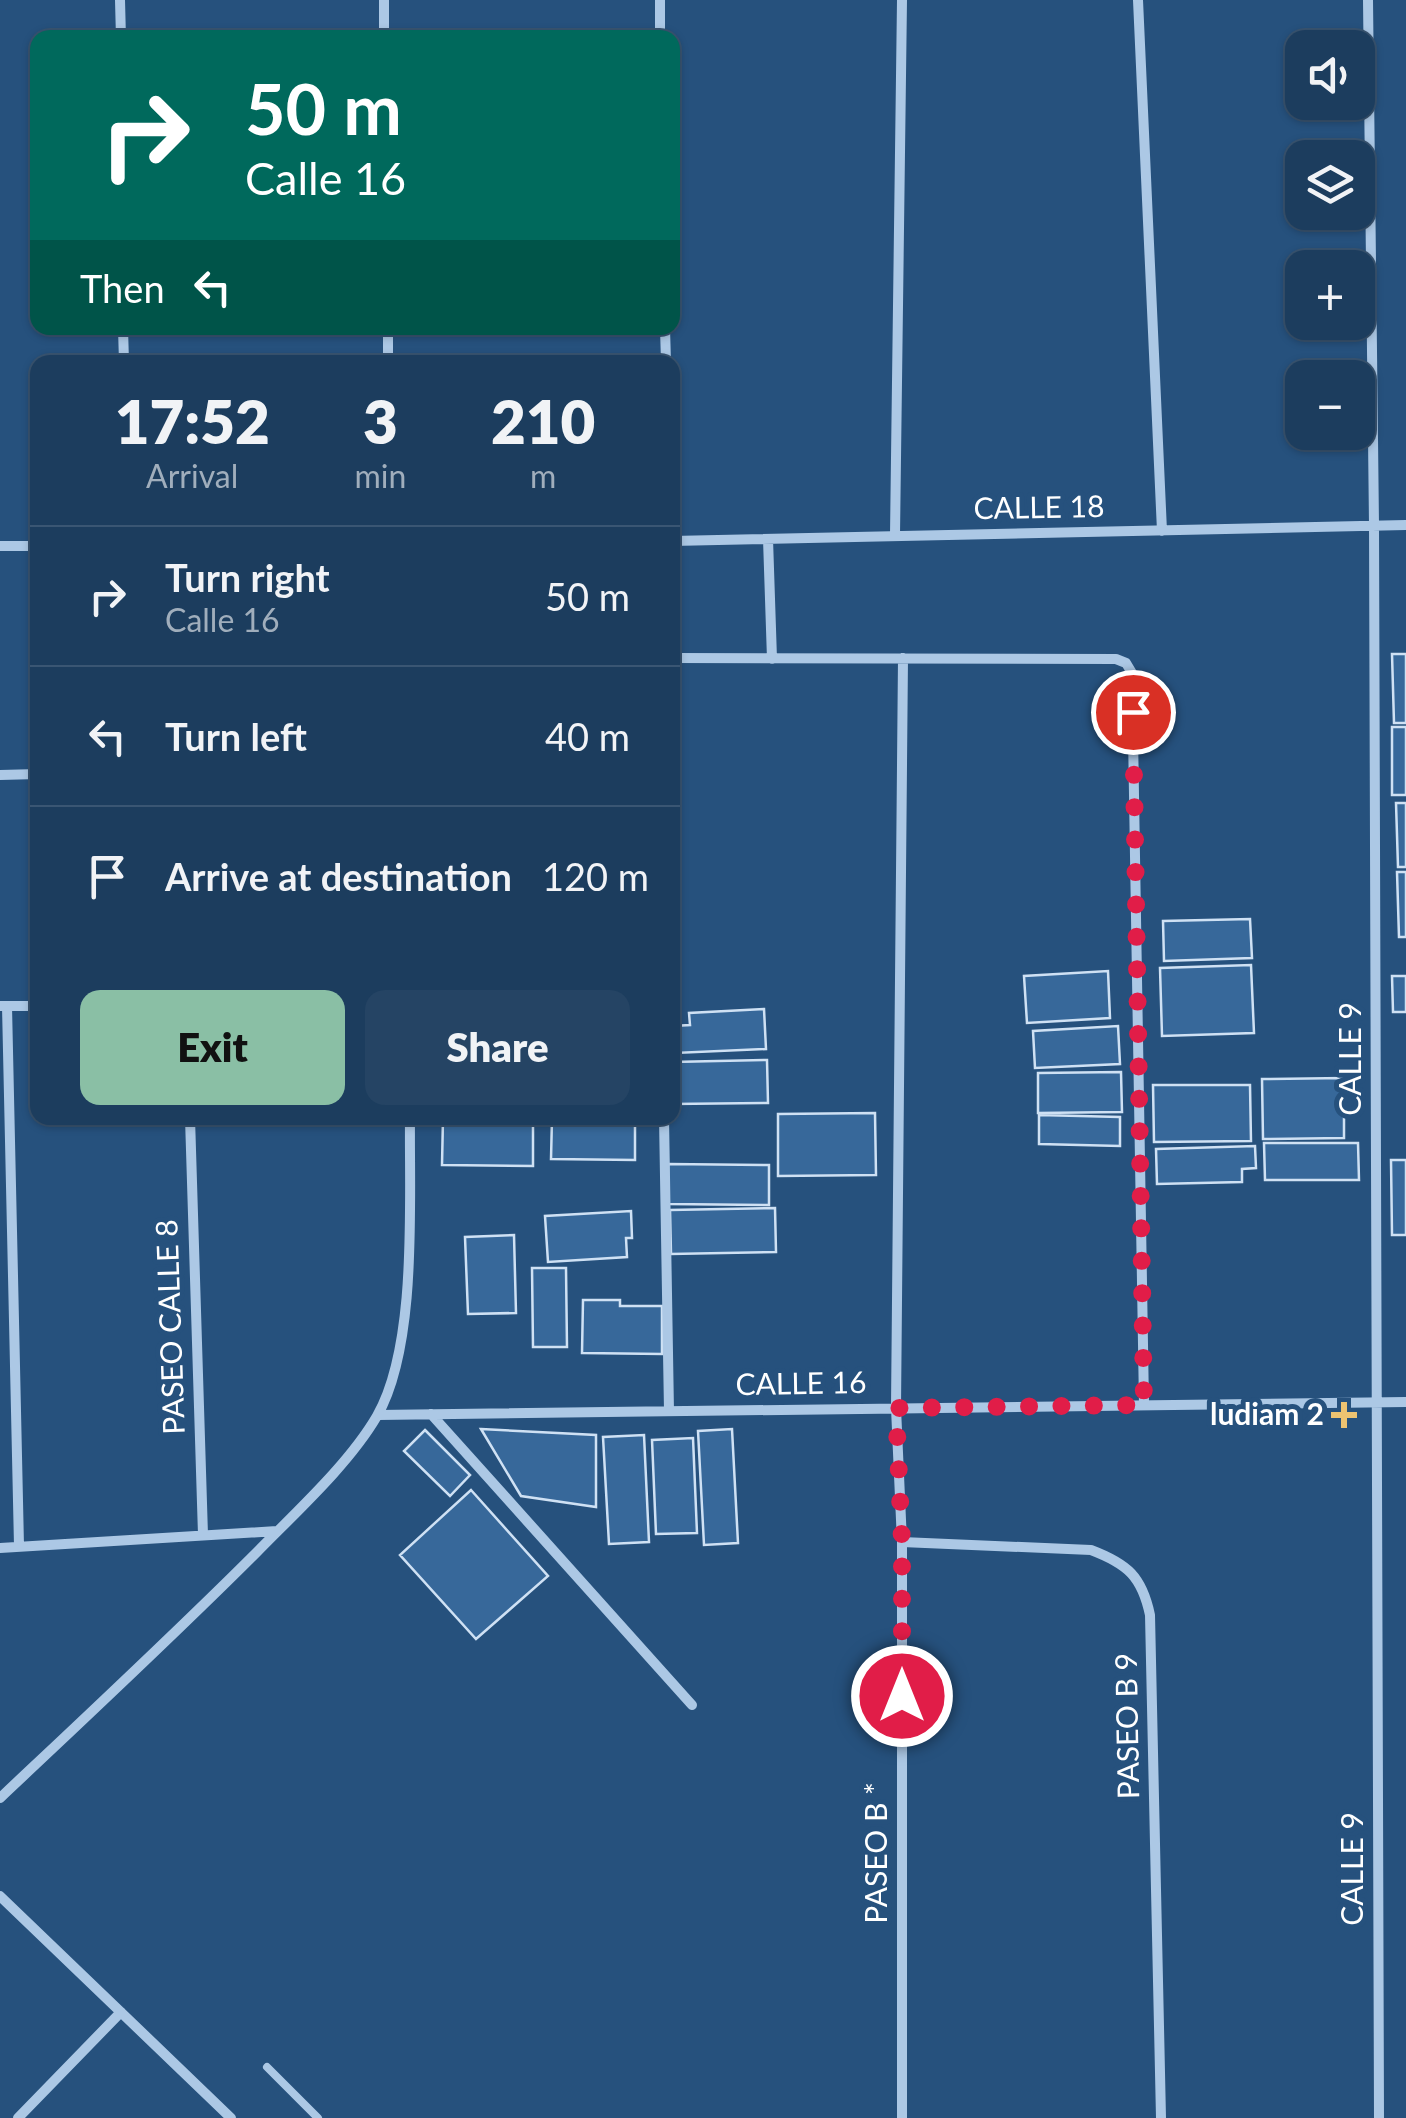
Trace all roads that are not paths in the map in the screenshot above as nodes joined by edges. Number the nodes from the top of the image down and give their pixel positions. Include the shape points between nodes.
1 (120, 0) edge
2 (384, 0) edge
3 (660, 0) edge
4 (902, 0) edge
5 (1138, 0) edge
6 (1368, 0) edge
7 (120, 30) edge
8 (384, 30) edge
9 (660, 30) edge
10 (1406, 525) edge
11 (1374, 526) junction
12 (1162, 530) junction
13 (895, 536) junction
14 (768, 538) junction
15 (680, 541) edge
16 (0, 546) edge
17 (30, 546) edge
18 (680, 658) edge
19 (903, 658) junction
20 (772, 659) junction
21 (30, 774) edge
22 (0, 775) edge
23 (4, 1006) edge
24 (30, 1006) edge
25 (190, 1125) edge
26 (410, 1125) edge
27 (664, 1125) edge
28 (1378, 1402) junction
29 (1406, 1402) edge
30 (1144, 1405) junction
31 (896, 1408) junction
32 (668, 1411) junction
33 (431, 1414) junction
34 (378, 1415) junction
35 (278, 1531) junction
36 (202, 1535) junction
37 (902, 1542) junction
38 (19, 1546) junction
39 (0, 1548) edge
40 (692, 1705) dead end
41 (0, 1798) edge
42 (0, 1896) edge
43 (121, 2012) junction
44 (267, 2067) dead end
45 (18, 2118) edge
46 (230, 2118) edge
47 (318, 2118) edge
48 (902, 2118) edge
49 (1161, 2118) edge
50 (1379, 2118) edge

1 - 7 street
2 - 8 street
3 - 9 street
4 - 13 street
5 - 12 street
6 - 11 street, CALLE 9
10 - 11 street, CALLE 18
11 - 12 street, CALLE 18
11 - 28 street, CALLE 9
12 - 13 street, CALLE 18
13 - 14 street, CALLE 18
14 - 15 street, CALLE 18
14 - 20 street
16 - 17 street
18 - 20 street
19 - 20 street
19 - 30 street via 1116,659 1132,673
19 - 31 street, PASEO B *
21 - 22 street
23 - 24 street
23 - 38 street
25 - 36 street, PASEO CALLE 8
26 - 34 street via 409,1264 398,1357
27 - 32 street
28 - 29 street, CALLE 16
28 - 30 street, CALLE 16
28 - 50 street, CALLE 9
30 - 31 street, CALLE 16
31 - 32 street, CALLE 16
31 - 37 street, PASEO B *
32 - 33 street, CALLE 16
33 - 34 street, CALLE 16
33 - 40 street
34 - 35 street
35 - 36 street
35 - 41 street
36 - 38 street
37 - 48 street, PASEO B *
37 - 49 street, PASEO B 9 via 1091,1550 1114,1559 1144,1590 1150,1616
38 - 39 street
42 - 43 street
43 - 45 street
43 - 46 street
44 - 47 lane

